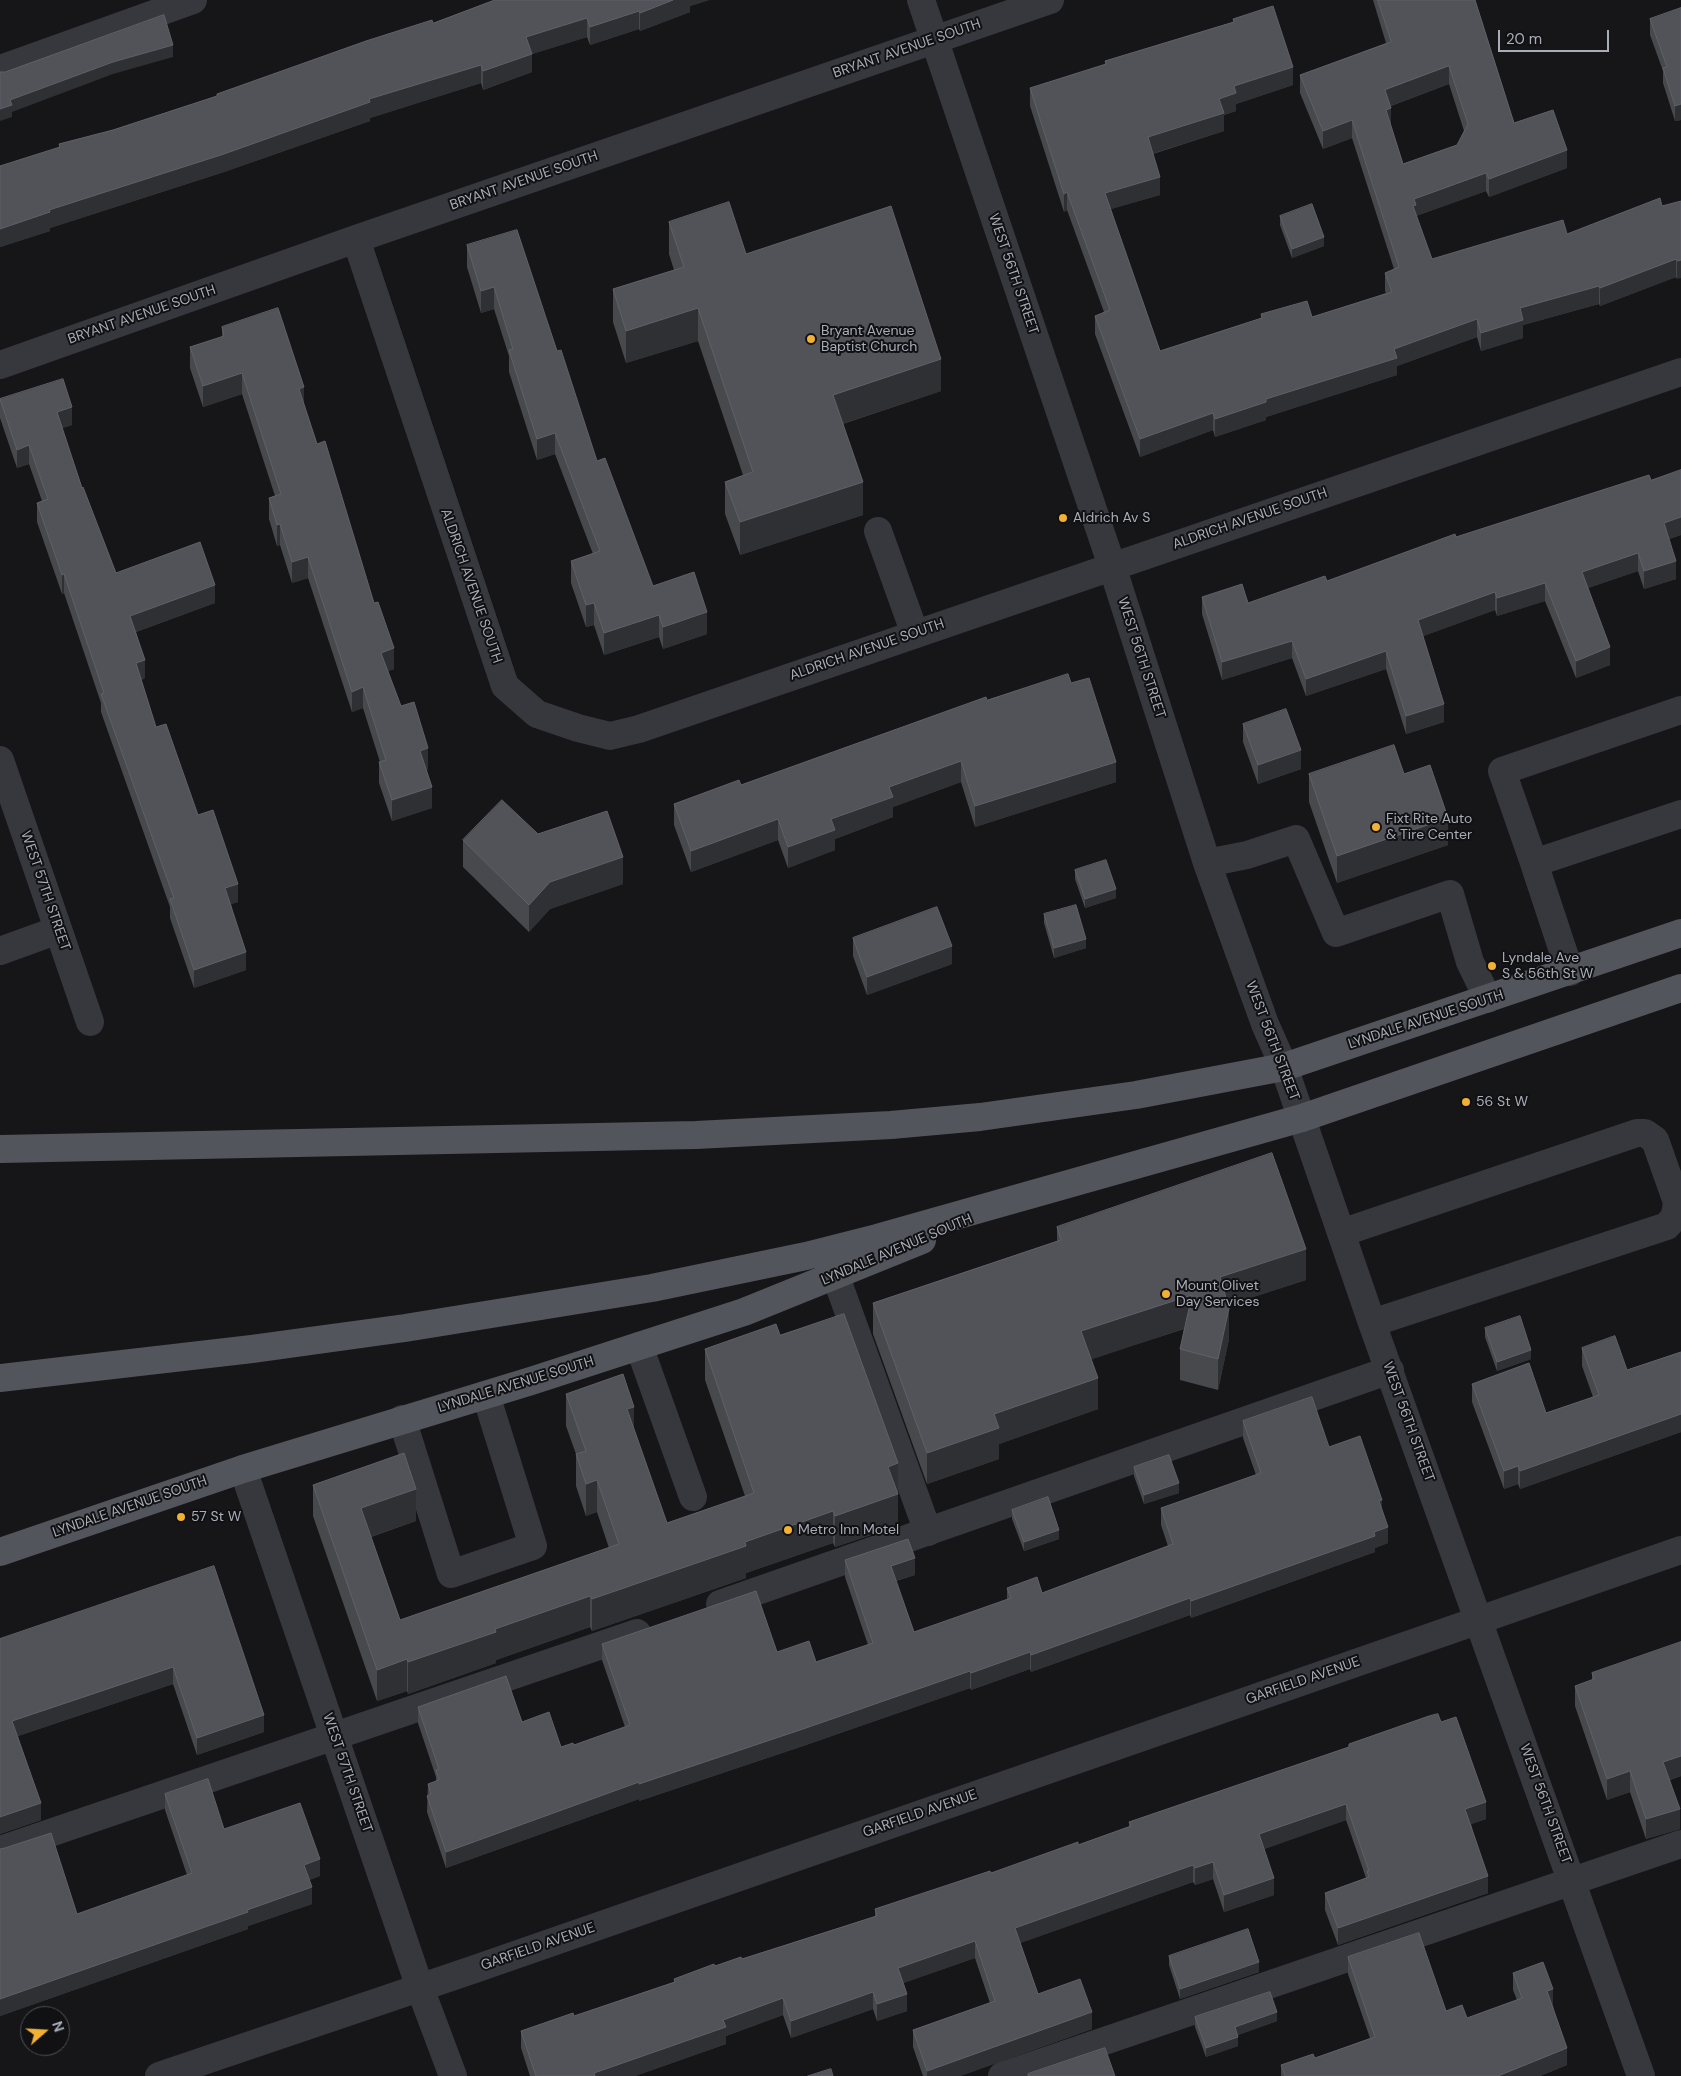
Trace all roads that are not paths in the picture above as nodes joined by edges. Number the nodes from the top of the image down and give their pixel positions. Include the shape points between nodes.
1 (193, 0) edge
2 (921, 0) edge
3 (1050, 0) edge
4 (934, 40) junction
5 (0, 69) edge
6 (356, 239) junction
7 (0, 365) edge
8 (1681, 372) edge
9 (878, 532) dead end
10 (1112, 566) junction
11 (915, 634) junction
12 (1681, 710) edge
13 (0, 760) edge
14 (1681, 814) edge
15 (1207, 863) junction
16 (1534, 863) junction
17 (58, 930) junction
18 (1681, 933) edge
19 (0, 951) edge
20 (1570, 972) junction
21 (1681, 988) edge
22 (1488, 998) junction
23 (90, 1022) dead end
24 (1284, 1067) junction
25 (1302, 1118) junction
26 (0, 1149) edge
27 (1024, 1196) junction
28 (1341, 1233) junction
29 (826, 1251) junction
30 (837, 1276) junction
31 (1372, 1323) junction
32 (639, 1346) junction
33 (1390, 1370) junction
34 (0, 1378) edge
35 (486, 1395) junction
36 (402, 1419) junction
37 (243, 1469) junction
38 (693, 1497) dead end
39 (928, 1532) junction
40 (1681, 1550) edge
41 (0, 1552) edge
42 (692, 1614) edge
43 (1478, 1620) junction
44 (664, 1624) edge
45 (335, 1737) junction
46 (1681, 1844) edge
47 (0, 1850) edge
48 (1573, 1881) junction
49 (420, 1988) junction
50 (159, 2076) edge
51 (453, 2076) edge
52 (1002, 2076) edge
53 (1641, 2076) edge

1 - 5 street
2 - 4 street, WEST 56TH STREET
3 - 4 street, BRYANT AVENUE SOUTH
4 - 6 street, BRYANT AVENUE SOUTH
4 - 10 street, WEST 56TH STREET
6 - 7 street, BRYANT AVENUE SOUTH
6 - 11 street, ALDRICH AVENUE SOUTH via 505,686 537,714 610,736 639,729
8 - 10 street, ALDRICH AVENUE SOUTH
9 - 11 street
10 - 11 street, ALDRICH AVENUE SOUTH
10 - 15 street, WEST 56TH STREET
12 - 16 street via 1502,771
13 - 17 street, WEST 57TH STREET
14 - 16 street
15 - 22 street via 1247,855 1296,839 1336,933 1450,894 1470,962
15 - 24 street, WEST 56TH STREET via 1265,1024
16 - 20 street
17 - 19 street
17 - 23 street, WEST 57TH STREET
18 - 20 main road, LYNDALE AVENUE SOUTH
20 - 22 main road, LYNDALE AVENUE SOUTH
21 - 25 main road
22 - 24 main road, LYNDALE AVENUE SOUTH
24 - 25 street, WEST 56TH STREET
24 - 26 main road, LYNDALE AVENUE SOUTH via 1070,1105 891,1125 696,1135
25 - 27 main road
25 - 28 street, WEST 56TH STREET
27 - 29 main road
27 - 30 main road, LYNDALE AVENUE SOUTH
28 - 31 street, WEST 56TH STREET
28 - 31 street via 1637,1133 1645,1133 1655,1140 1677,1202 1675,1216 1667,1226
29 - 30 street
29 - 34 main road via 652,1288 405,1328
30 - 32 main road, LYNDALE AVENUE SOUTH via 744,1312
30 - 39 street
31 - 33 street, WEST 56TH STREET
32 - 35 main road, LYNDALE AVENUE SOUTH
32 - 38 street
33 - 39 street
33 - 43 street, WEST 56TH STREET
35 - 36 main road, LYNDALE AVENUE SOUTH
35 - 36 street via 533,1546 451,1574
36 - 37 main road, LYNDALE AVENUE SOUTH
37 - 41 main road, LYNDALE AVENUE SOUTH
37 - 45 street, WEST 57TH STREET
39 - 42 street
40 - 43 street, GARFIELD AVENUE
43 - 48 street, WEST 56TH STREET
43 - 49 street, GARFIELD AVENUE
44 - 45 street
45 - 47 street
45 - 49 street, WEST 57TH STREET
46 - 48 street
48 - 52 street
48 - 53 street, WEST 56TH STREET
49 - 50 street, GARFIELD AVENUE
49 - 51 street, WEST 57TH STREET

